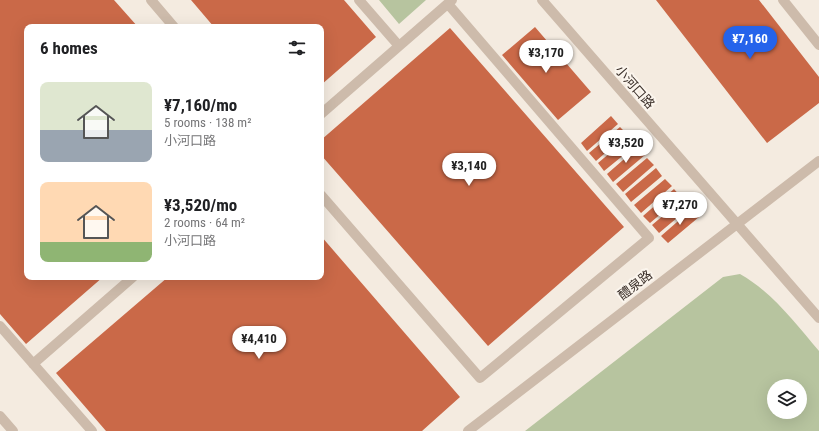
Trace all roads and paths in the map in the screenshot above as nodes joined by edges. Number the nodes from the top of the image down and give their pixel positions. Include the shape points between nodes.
1 (151, 0) edge
2 (359, 0) edge
3 (542, 0) edge
4 (783, 0) edge
5 (450, 2) edge
6 (171, 24) edge
7 (819, 45) edge
8 (399, 46) junction
9 (324, 111) edge
10 (819, 160) edge
11 (324, 198) edge
12 (737, 223) junction
13 (130, 280) edge
14 (819, 318) edge
15 (0, 326) edge
16 (33, 364) junction
17 (0, 416) edge
18 (13, 431) edge
19 (92, 431) edge
20 (468, 431) edge

1 - 6 street
2 - 8 street
3 - 12 street, 小河口路
4 - 7 street
5 - 8 street
5 - 11 street via 649,238 480,378
8 - 9 street
10 - 12 street, 醴泉路
12 - 14 street, 小河口路
12 - 20 street, 醴泉路
13 - 16 street
15 - 16 street
16 - 19 street
17 - 18 street

